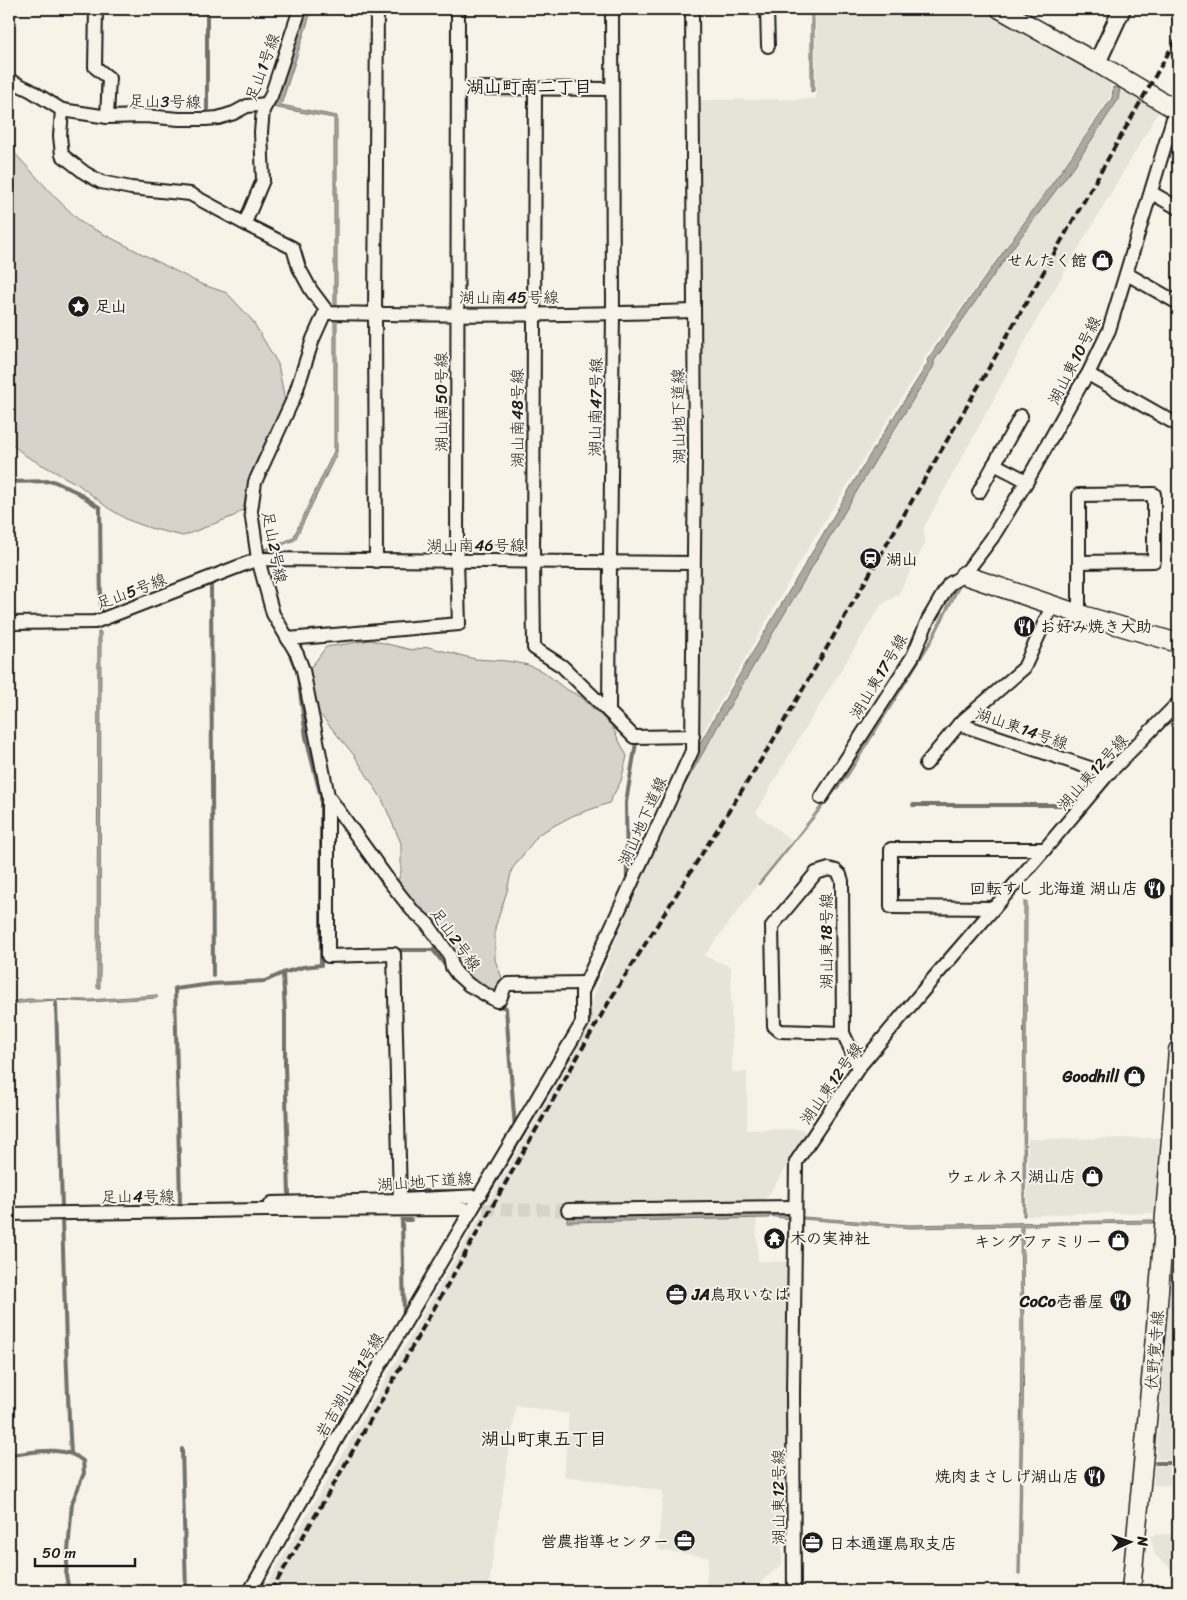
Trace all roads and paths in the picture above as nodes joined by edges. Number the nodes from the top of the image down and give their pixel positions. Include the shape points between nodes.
1 (96, 9) edge
2 (300, 9) edge
3 (377, 9) edge
4 (458, 9) edge
5 (612, 9) edge
6 (692, 9) edge
7 (767, 9) edge
8 (1000, 9) edge
9 (1122, 9) edge
10 (768, 46) dead end
11 (1097, 62) junction
12 (9, 80) edge
13 (459, 88) junction
14 (536, 89) junction
15 (612, 89) junction
16 (266, 104) junction
17 (1177, 107) edge
18 (62, 110) junction
19 (108, 117) junction
20 (1152, 192) junction
21 (1178, 208) edge
22 (245, 224) junction
23 (1128, 274) junction
24 (1178, 303) edge
25 (326, 310) junction
26 (693, 312) junction
27 (534, 313) junction
28 (375, 314) junction
29 (457, 314) junction
30 (613, 314) junction
31 (1088, 374) junction
32 (1021, 416) dead end
33 (1178, 426) edge
34 (994, 464) junction
35 (1027, 481) junction
36 (979, 492) dead end
37 (258, 559) junction
38 (376, 561) junction
39 (457, 561) junction
40 (533, 561) junction
41 (610, 561) junction
42 (1080, 562) junction
43 (693, 563) junction
44 (964, 575) junction
45 (1052, 606) junction
46 (1079, 614) junction
47 (9, 623) edge
48 (288, 639) junction
49 (1178, 643) edge
50 (1178, 703) edge
51 (610, 712) junction
52 (959, 724) junction
53 (693, 736) junction
54 (926, 764) dead end
55 (1108, 774) junction
56 (328, 796) junction
57 (821, 798) dead end
58 (1046, 849) junction
59 (994, 908) junction
60 (586, 983) junction
61 (843, 1033) junction
62 (1178, 1050) edge
63 (859, 1067) junction
64 (479, 1196) junction
65 (400, 1200) junction
66 (794, 1207) junction
67 (465, 1208) tunnel mouth
68 (267, 1210) junction
69 (568, 1210) tunnel mouth
70 (9, 1214) edge
71 (1172, 1219) edge
72 (250, 1591) edge
73 (794, 1591) edge
74 (1131, 1591) edge

1 - 19 street via 95,67 109,78
2 - 16 street, 足山1号線
3 - 28 street
4 - 13 street, 湖山南50号線
5 - 15 street, 湖山南47号線
6 - 26 street, 湖山地下道線
7 - 10 street
8 - 11 main road
9 - 11 street
11 - 17 main road
12 - 18 street
13 - 14 street
13 - 29 street, 湖山南50号線
14 - 15 street
14 - 27 street, 湖山南48号線
15 - 30 street, 湖山南47号線
16 - 19 street, 足山3号線 via 247,106 218,118
16 - 22 street, 足山1号線 via 261,132 264,180
17 - 20 street, 湖山東10号線
18 - 19 street, 足山3号線
18 - 22 street via 62,154 85,173 101,182 190,194
20 - 21 street
20 - 23 street, 湖山東10号線
22 - 25 street via 293,248 303,276
23 - 24 street
23 - 31 street, 湖山東10号線 via 1109,330
25 - 28 street, 湖山南45号線 via 330,313
25 - 37 street, 足山2号線 via 295,395 255,482 251,511
26 - 30 street, 湖山南45号線
26 - 43 street, 湖山地下道線
27 - 29 street, 湖山南45号線
27 - 30 street, 湖山南45号線
27 - 40 street, 湖山南48号線
28 - 29 street, 湖山南45号線
28 - 38 street
29 - 39 street, 湖山南50号線
30 - 41 street, 湖山南47号線
31 - 33 street
31 - 35 street, 湖山東10号線
32 - 34 street
34 - 35 street
34 - 36 street
35 - 44 street, 湖山東10号線 via 992,538
37 - 38 street, 湖山南46号線
37 - 47 street, 足山5号線 via 95,622
37 - 48 street, 足山2号線 via 273,614
38 - 39 street, 湖山南46号線
39 - 40 street, 湖山南46号線
39 - 48 street, 湖山南50号線 via 459,624
40 - 41 street, 湖山南46号線
40 - 51 street, 湖山南48号線 via 534,648 562,666
41 - 43 street, 湖山南46号線
41 - 51 street, 湖山南47号線
42 - 42 street via 1080,495 1154,494 1154,561
42 - 46 street
43 - 53 street, 湖山地下道線
44 - 45 main road
44 - 57 street, 湖山東17号線 via 949,584 928,620 913,656
45 - 46 main road
45 - 52 street, 湖山東14号線 via 1024,668
46 - 49 main road
48 - 56 street, 足山2号線 via 303,670
50 - 55 street, 湖山東12号線
51 - 53 street via 634,737
52 - 54 street
52 - 55 street, 湖山東14号線
53 - 60 street, 湖山地下道線 via 692,751
55 - 58 street, 湖山東12号線
56 - 60 street, 足山2号線 via 394,888 427,923 450,956 457,974 470,985 497,1001 508,984
56 - 65 street via 328,956 394,954
58 - 59 street, 湖山東12号線
58 - 59 street via 891,849 891,907
59 - 63 street, 湖山東12号線
60 - 64 street, 湖山地下道線 via 582,991 582,1023
61 - 61 street, 湖山東18号線 via 842,882 840,875 830,870 816,873 772,926 774,1026 780,1031
61 - 63 street, 湖山東18号線
62 - 71 main road, 伏野覚寺線
63 - 66 street, 湖山東12号線 via 796,1162
64 - 65 street, 湖山地下道線
64 - 72 street, 岩吉湖山南1号線
65 - 68 street, 湖山地下道線 via 272,1203
66 - 69 street
66 - 73 street, 湖山東12号線
67 - 68 street, 湖山地下道線
68 - 70 street, 足山4号線
71 - 74 main road, 伏野覚寺線

